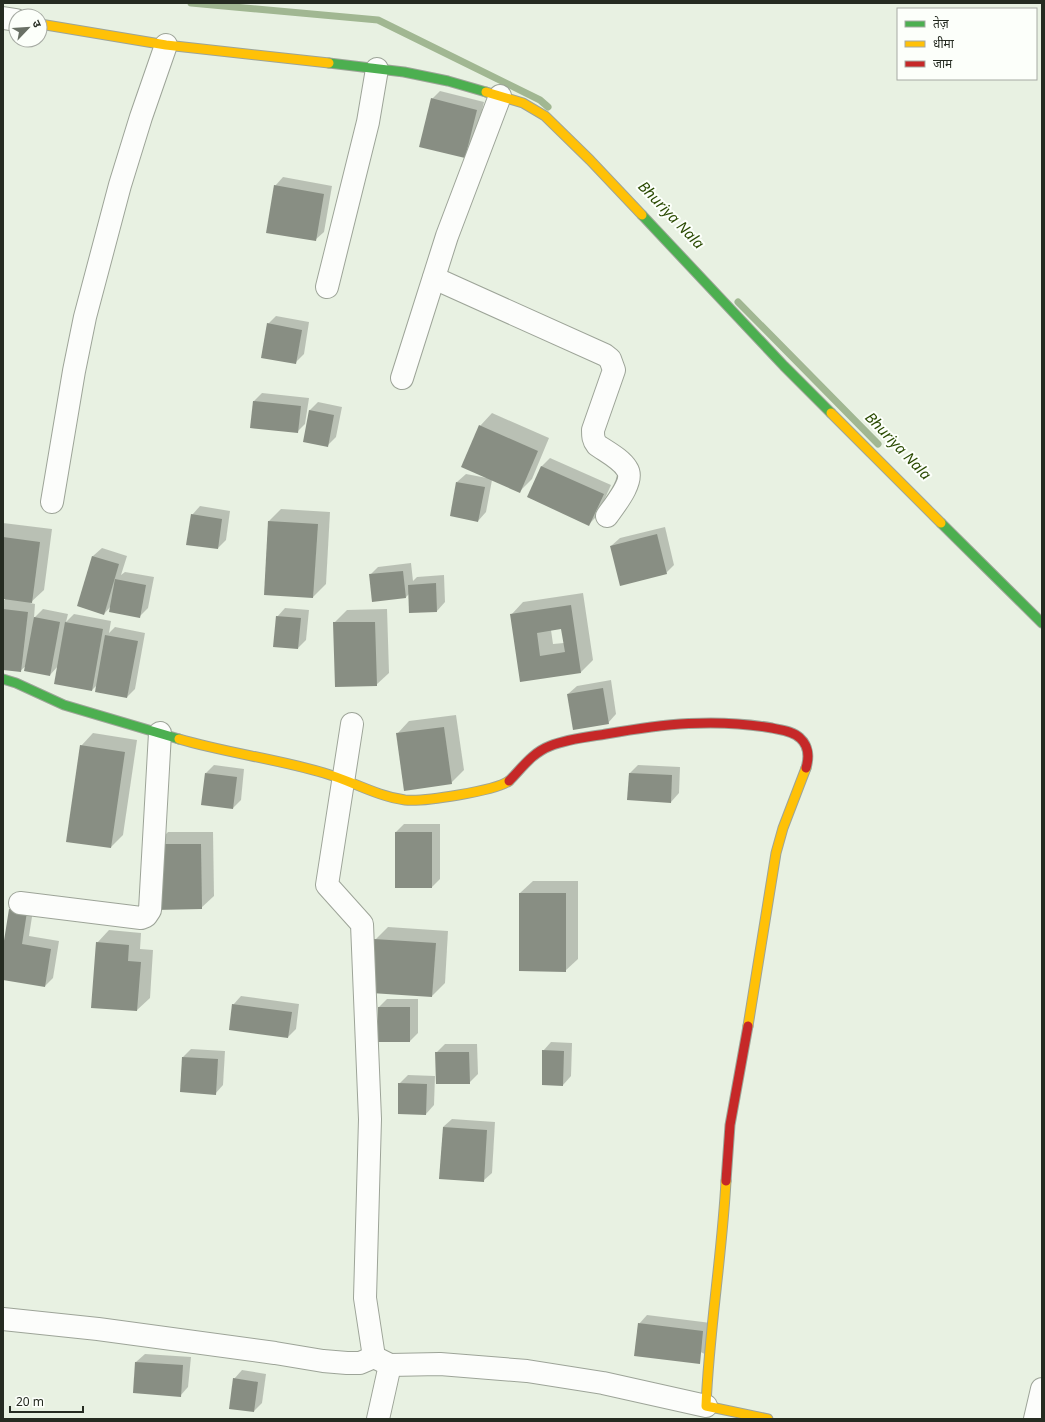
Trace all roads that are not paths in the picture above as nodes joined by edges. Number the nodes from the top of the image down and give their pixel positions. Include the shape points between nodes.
1 (48, 25) edge
2 (166, 45) junction
3 (377, 69) junction
4 (500, 96) junction
5 (434, 278) junction
6 (327, 287) dead end
7 (402, 378) dead end
8 (52, 502) dead end
9 (607, 516) dead end
10 (1042, 623) edge
11 (3, 679) edge
12 (352, 724) dead end
13 (160, 733) junction
14 (343, 779) junction
15 (20, 903) dead end
16 (3, 1319) edge
17 (382, 1361) junction
18 (1042, 1389) edge
19 (706, 1406) junction
20 (378, 1419) edge
21 (768, 1419) edge
22 (1035, 1419) edge

1 - 2 street
2 - 3 street
2 - 8 street via 120,185 85,317
3 - 4 street via 448,81
3 - 6 street via 368,122
4 - 5 street
4 - 10 street via 524,103 545,116 590,160 784,366
5 - 7 street
5 - 9 street via 610,359 614,370 593,436 597,445 627,468 630,478
11 - 13 street via 64,705
12 - 14 street
13 - 14 street via 202,746
13 - 15 street via 148,913 141,918
14 - 17 street via 327,885 362,924 370,1118 365,1298
14 - 19 street via 388,797 407,800 475,792 503,785 533,755 549,746 568,740 653,726 710,722 753,725 793,733 805,744 808,762 783,828 775,860 730,1126 724,1221 708,1361
16 - 17 street via 105,1330 323,1361
17 - 19 street via 527,1371 603,1383
17 - 20 street
18 - 22 street
19 - 21 street

